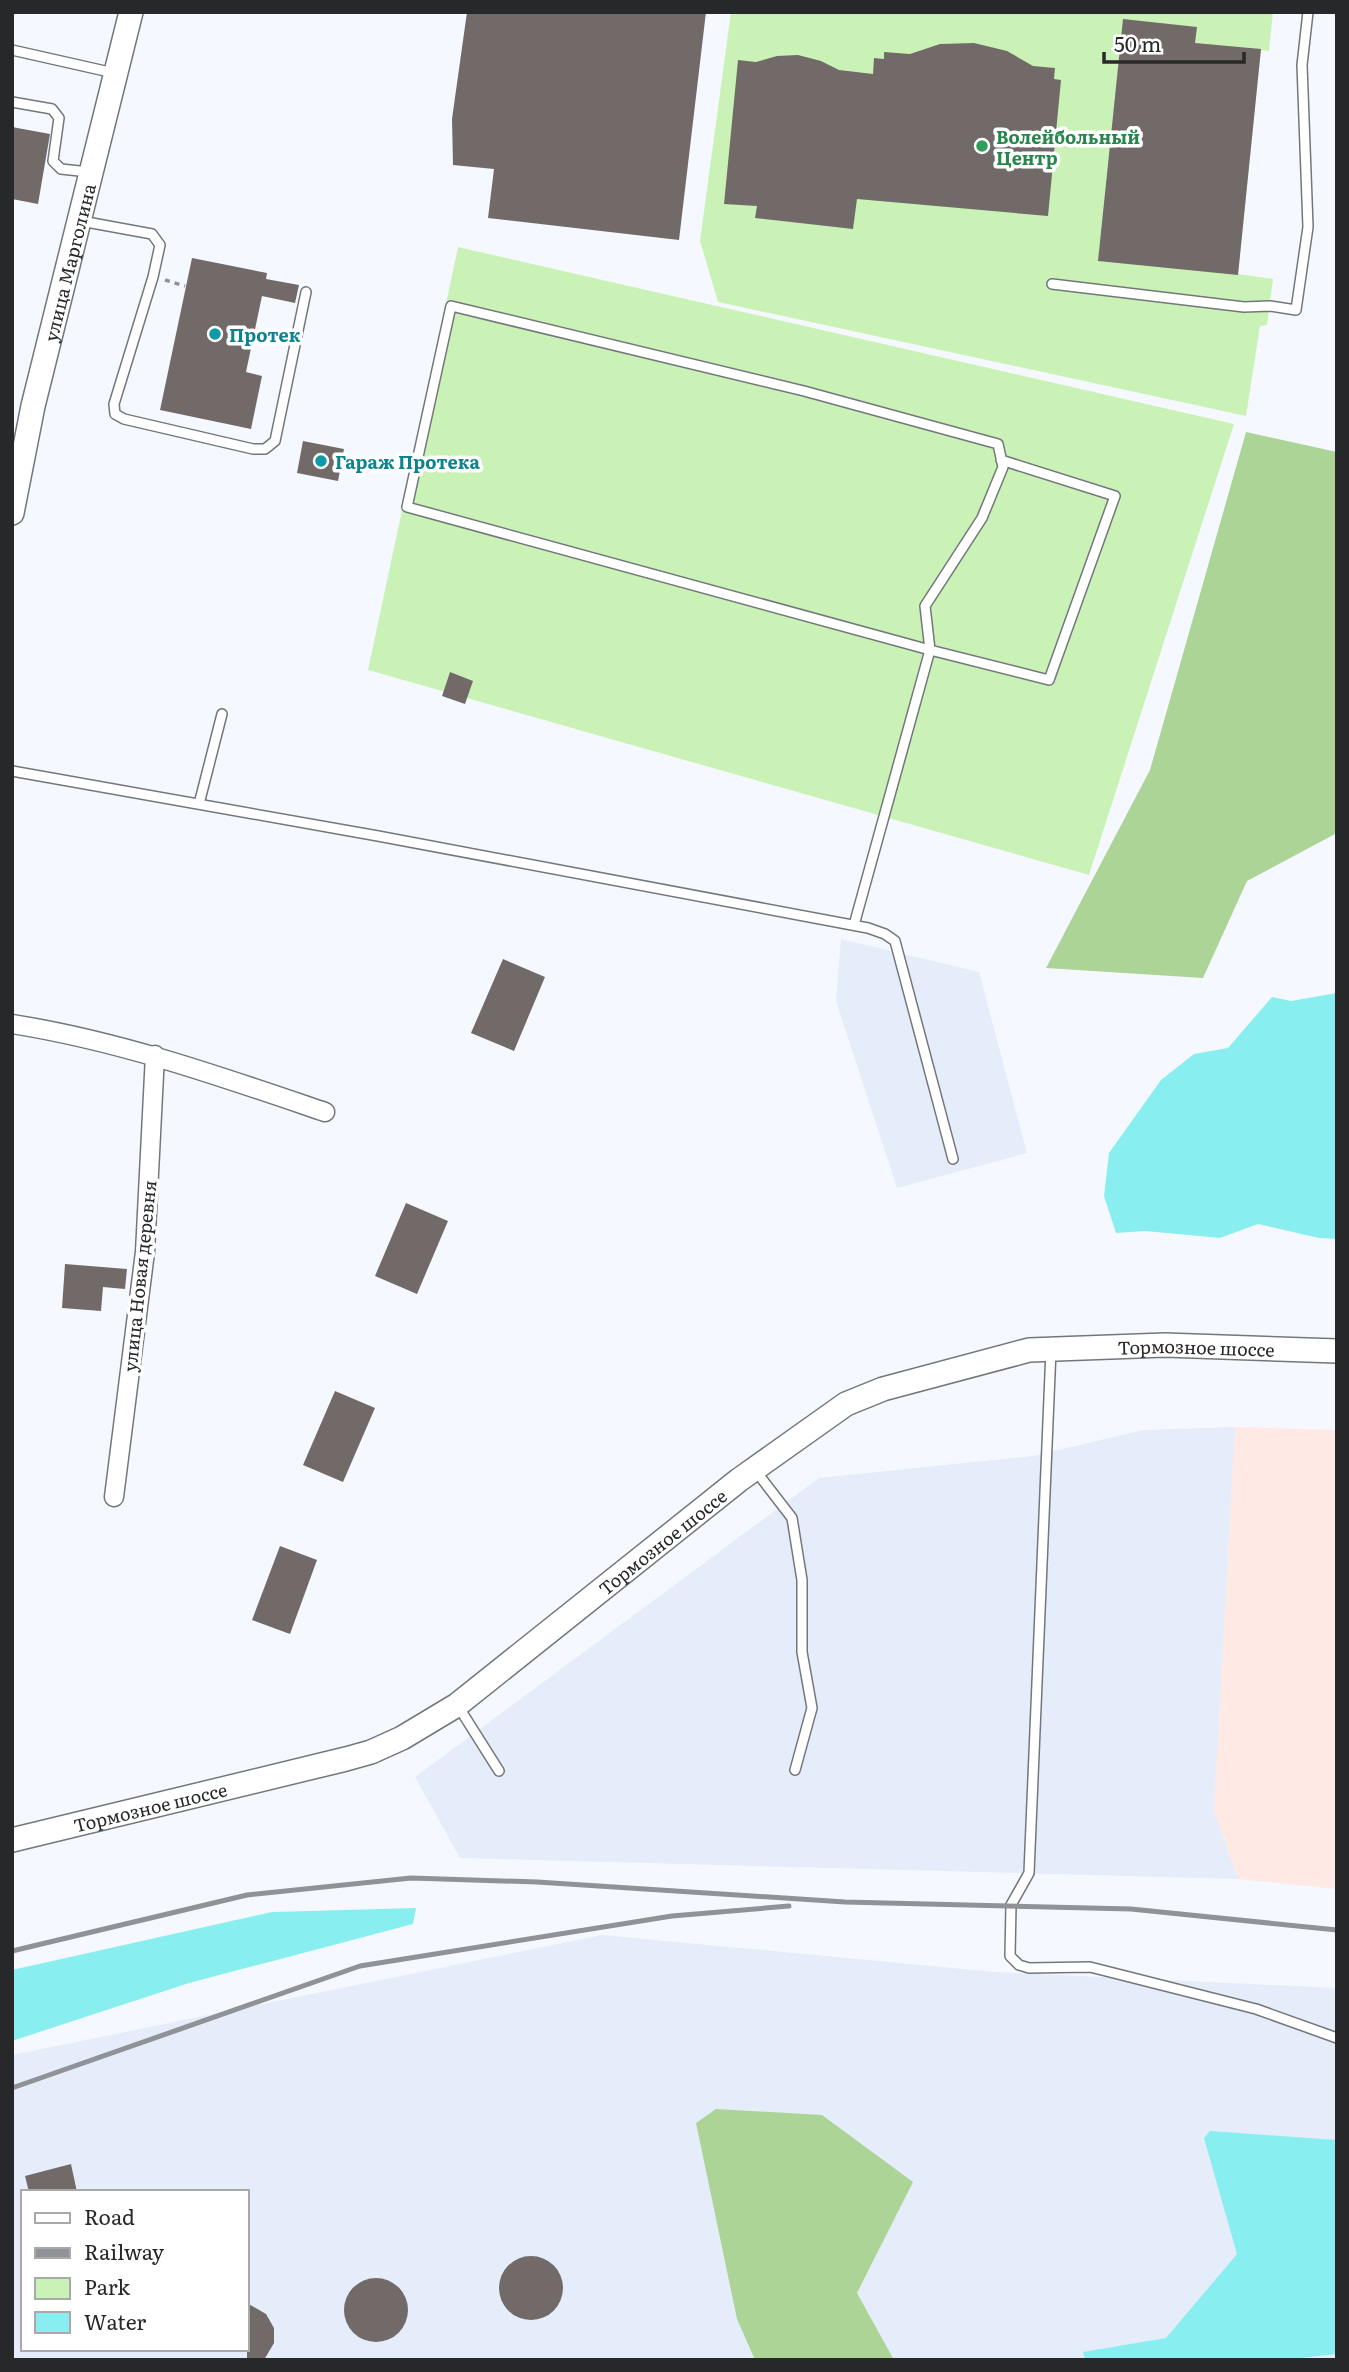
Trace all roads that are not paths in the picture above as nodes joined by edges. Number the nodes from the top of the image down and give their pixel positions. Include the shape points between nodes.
1 (131, 12) edge
2 (1308, 12) edge
3 (12, 50) edge
4 (116, 74) junction
5 (12, 102) edge
6 (91, 173) junction
7 (79, 220) junction
8 (1052, 284) dead end
9 (306, 292) dead end
10 (1001, 460) junction
11 (12, 513) edge
12 (930, 650) junction
13 (222, 714) dead end
14 (12, 771) edge
15 (199, 804) junction
16 (854, 925) junction
17 (12, 1024) edge
18 (155, 1055) junction
19 (326, 1112) dead end
20 (953, 1159) dead end
21 (1051, 1349) junction
22 (1337, 1351) edge
23 (754, 1468) junction
24 (114, 1496) dead end
25 (457, 1705) junction
26 (795, 1770) dead end
27 (499, 1771) dead end
28 (12, 1840) edge
29 (1337, 2038) edge

1 - 4 street, улица Марголина
2 - 8 lane via 1301,65 1308,227 1296,310
3 - 4 lane
4 - 6 street, улица Марголина
5 - 6 lane via 57,113 53,161 57,167
6 - 7 street, улица Марголина
7 - 9 lane via 152,234 160,246 114,404 115,414 124,419 265,449 275,442
7 - 11 street, улица Марголина
10 - 12 lane via 1003,467 982,519 925,606
10 - 12 lane via 1115,496 1049,680
10 - 12 lane via 998,444 804,391 451,306 407,507
12 - 16 lane
13 - 15 lane
14 - 15 lane
15 - 16 lane
16 - 20 lane via 895,941
17 - 18 street
18 - 19 street
18 - 24 street, улица Новая деревня via 145,1252
21 - 22 street, Тормозное шоссе via 1165,1345
21 - 23 street, Тормозное шоссе via 996,1357 883,1389 846,1404
21 - 29 lane via 1029,1873 1012,1905 1010,1956 1029,1968 1090,1967 1256,2008
23 - 25 street, Тормозное шоссе
23 - 26 lane via 792,1518 802,1580 802,1652 812,1708
25 - 27 lane
25 - 28 street, Тормозное шоссе via 371,1752

